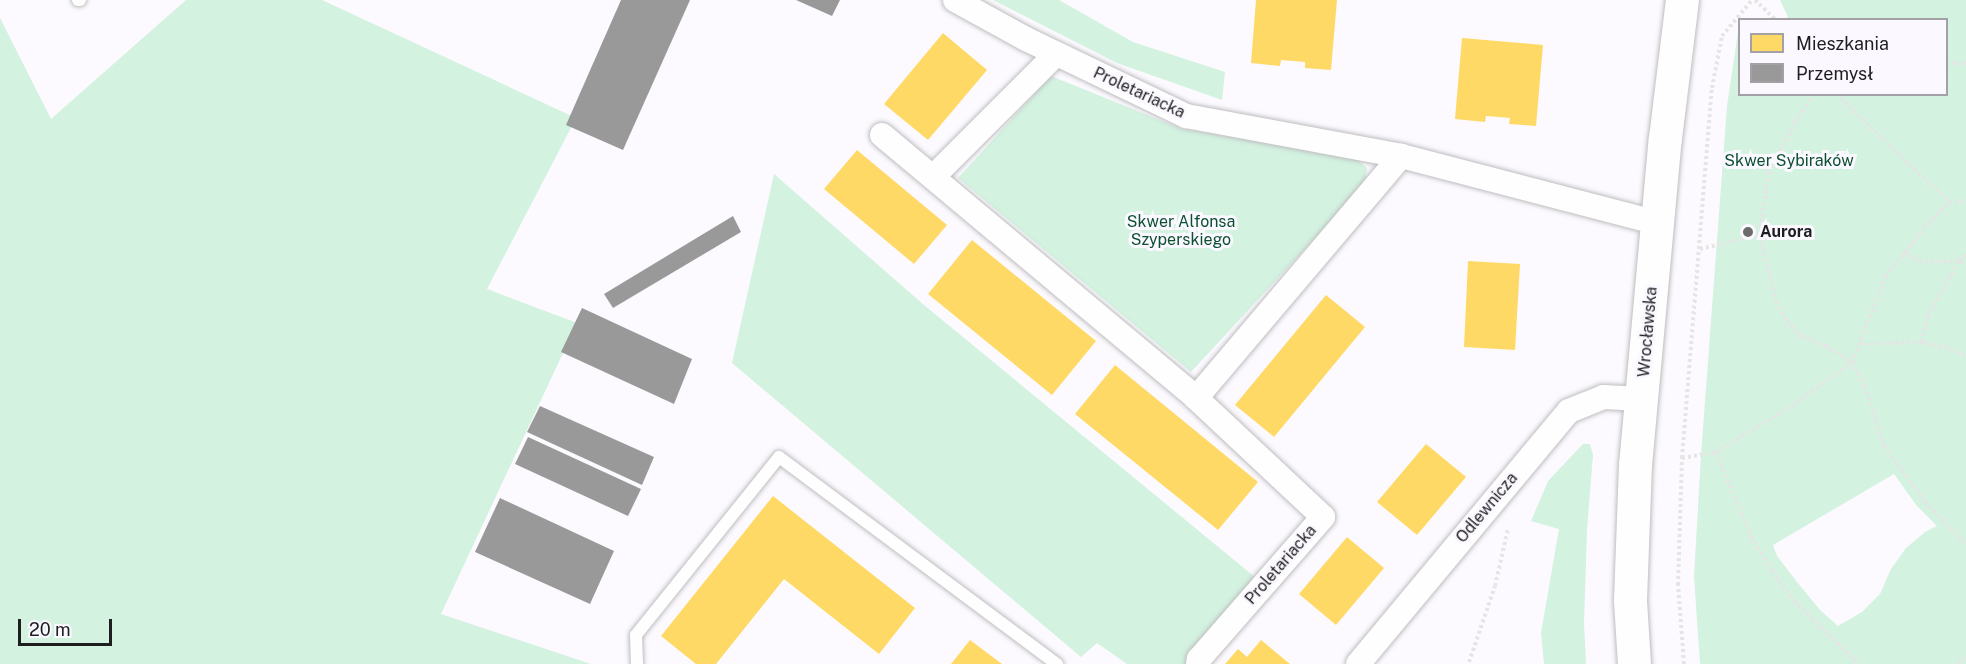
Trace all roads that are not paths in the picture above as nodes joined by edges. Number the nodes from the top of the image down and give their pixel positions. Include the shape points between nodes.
1 (955, 0) edge
2 (1682, 0) edge
3 (1056, 54) junction
4 (882, 135) dead end
5 (1401, 156) junction
6 (933, 177) junction
7 (1658, 223) junction
8 (1196, 398) junction
9 (1642, 399) junction
10 (637, 664) edge
11 (1057, 664) edge
12 (1198, 664) edge
13 (1358, 664) edge
14 (1634, 664) edge

1 - 3 street, Proletariacka
2 - 7 main road, Wrocławska
3 - 5 street, Proletariacka via 1186,116
3 - 6 street
4 - 6 street, Proletariacka
5 - 7 street, Proletariacka
5 - 8 street
6 - 8 street, Proletariacka
7 - 9 main road, Wrocławska
8 - 12 street, Proletariacka via 1323,517
9 - 13 street, Odlewnicza via 1604,397 1569,411
9 - 14 main road, Wrocławska via 1631,542
10 - 11 lane via 636,635 779,457

